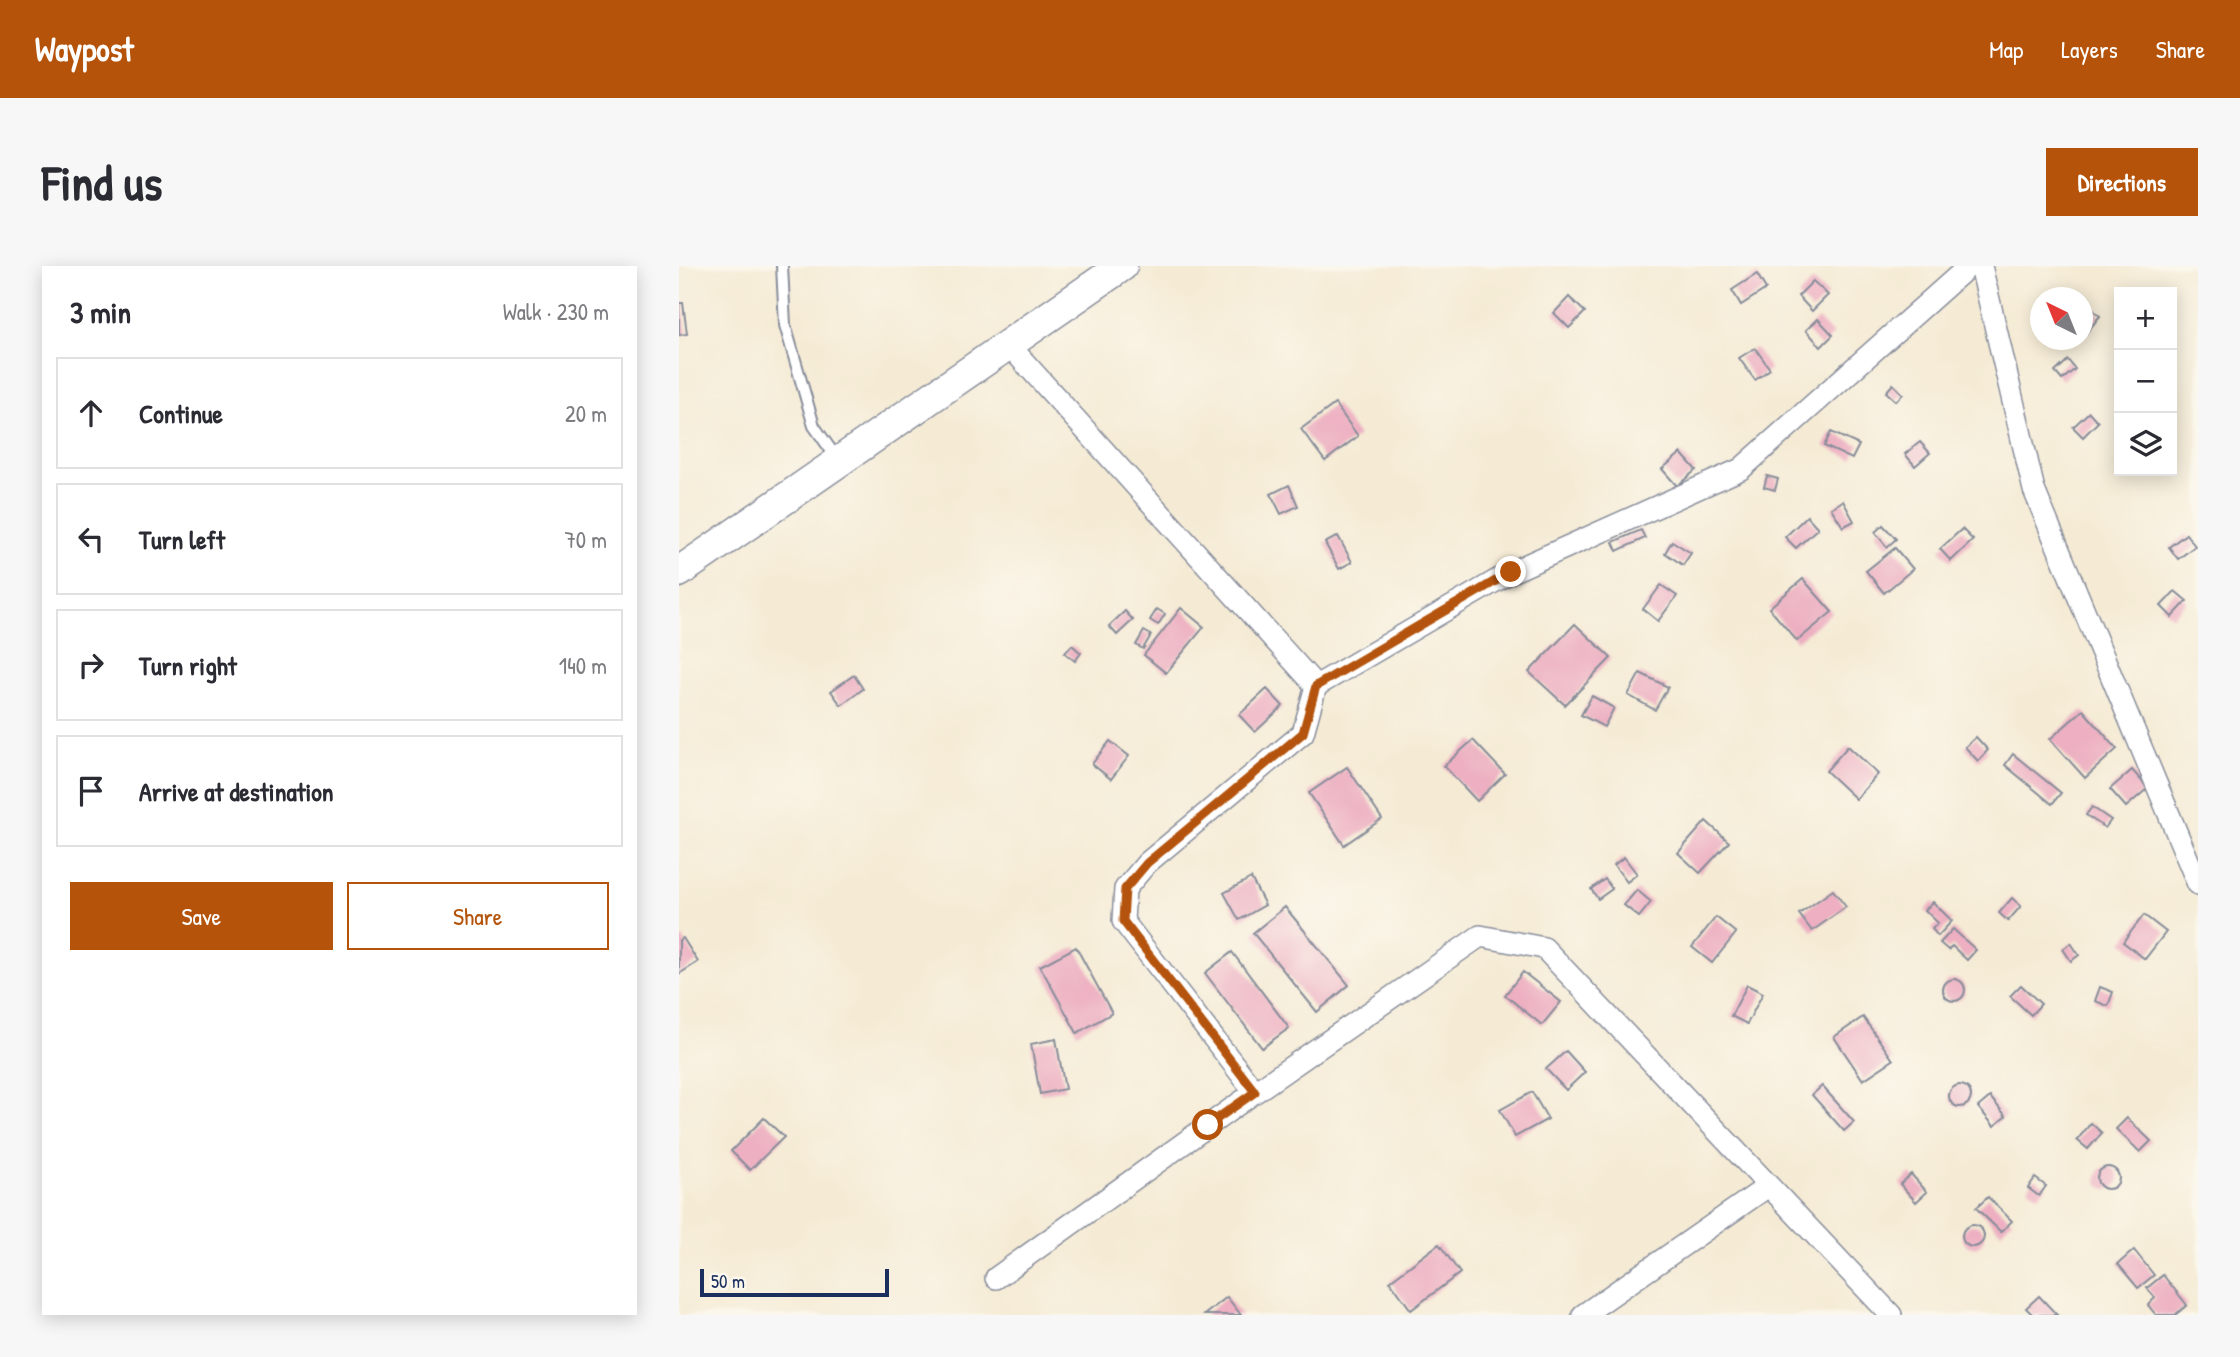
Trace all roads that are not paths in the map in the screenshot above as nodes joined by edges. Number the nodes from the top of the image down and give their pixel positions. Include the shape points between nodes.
1 (782, 266) edge
2 (1122, 266) edge
3 (1969, 266) edge
4 (1981, 266) edge
5 (1007, 343) junction
6 (839, 463) junction
7 (679, 572) edge
8 (1316, 686) junction
9 (2198, 884) edge
10 (1255, 1092) junction
11 (1767, 1187) junction
12 (996, 1279) dead end
13 (1583, 1315) edge
14 (1891, 1315) edge

1 - 6 lane via 785,325 806,401 814,426
2 - 5 main road
3 - 8 street via 1741,469 1511,572
4 - 9 street via 2034,490
5 - 6 main road
5 - 8 street
6 - 7 main road
8 - 10 street via 1303,733 1147,863 1125,889 1123,921
10 - 11 street via 1480,936 1544,948
10 - 12 street
11 - 13 street
11 - 14 street

